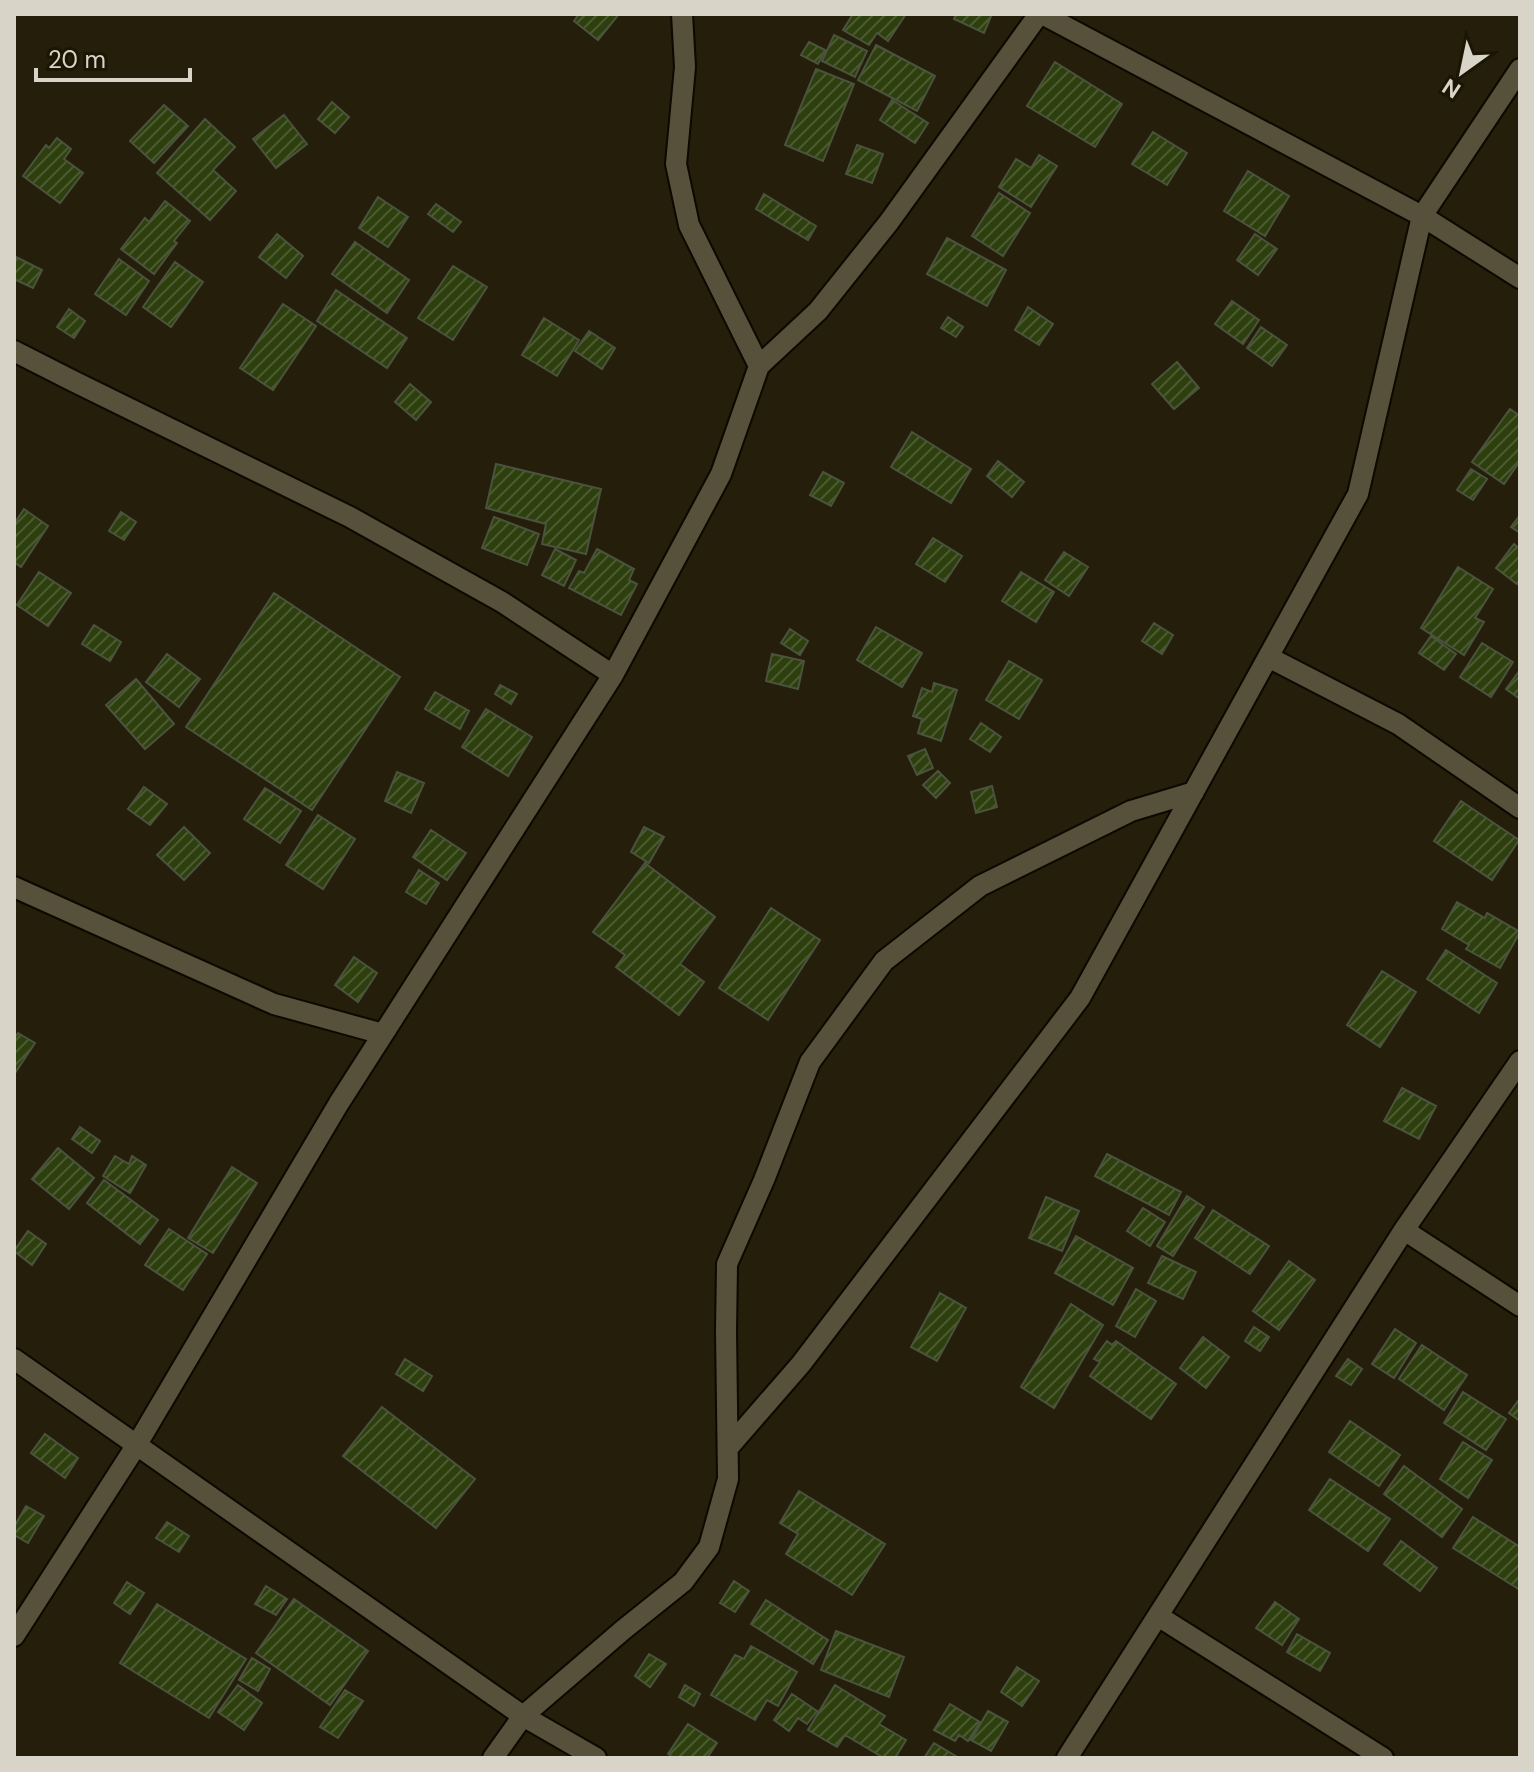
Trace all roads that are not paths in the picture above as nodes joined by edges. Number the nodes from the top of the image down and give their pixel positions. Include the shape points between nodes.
1 (682, 14) edge
2 (1041, 14) edge
3 (1520, 69) edge
4 (1422, 216) junction
5 (1520, 278) edge
6 (14, 351) edge
7 (759, 366) junction
8 (1268, 657) junction
9 (613, 675) junction
10 (1194, 792) junction
11 (1520, 808) edge
12 (14, 887) edge
13 (383, 1034) junction
14 (1520, 1061) edge
15 (1404, 1230) junction
16 (1520, 1306) edge
17 (14, 1359) edge
18 (136, 1446) junction
19 (728, 1448) junction
20 (1158, 1616) junction
21 (14, 1636) edge
22 (523, 1716) junction
23 (493, 1758) edge
24 (596, 1758) edge
25 (1067, 1758) edge
26 (1383, 1758) edge

1 - 7 street via 685,67 676,164 689,225
2 - 4 street
2 - 7 street via 818,311
3 - 4 street
4 - 5 street
4 - 8 street via 1358,494
6 - 9 street via 350,517 502,602
7 - 9 street via 721,474
8 - 10 street
8 - 11 street via 1398,724
9 - 13 street
10 - 19 street via 1080,998 801,1364
10 - 19 street via 1131,811 980,886 884,961 810,1062 727,1264
12 - 13 street via 274,1004
13 - 18 street
14 - 15 street
15 - 16 street
15 - 20 street
17 - 18 street
18 - 21 street
18 - 22 street
19 - 22 street via 728,1479 709,1547 683,1582
20 - 25 street
20 - 26 street
22 - 23 street
22 - 24 street

